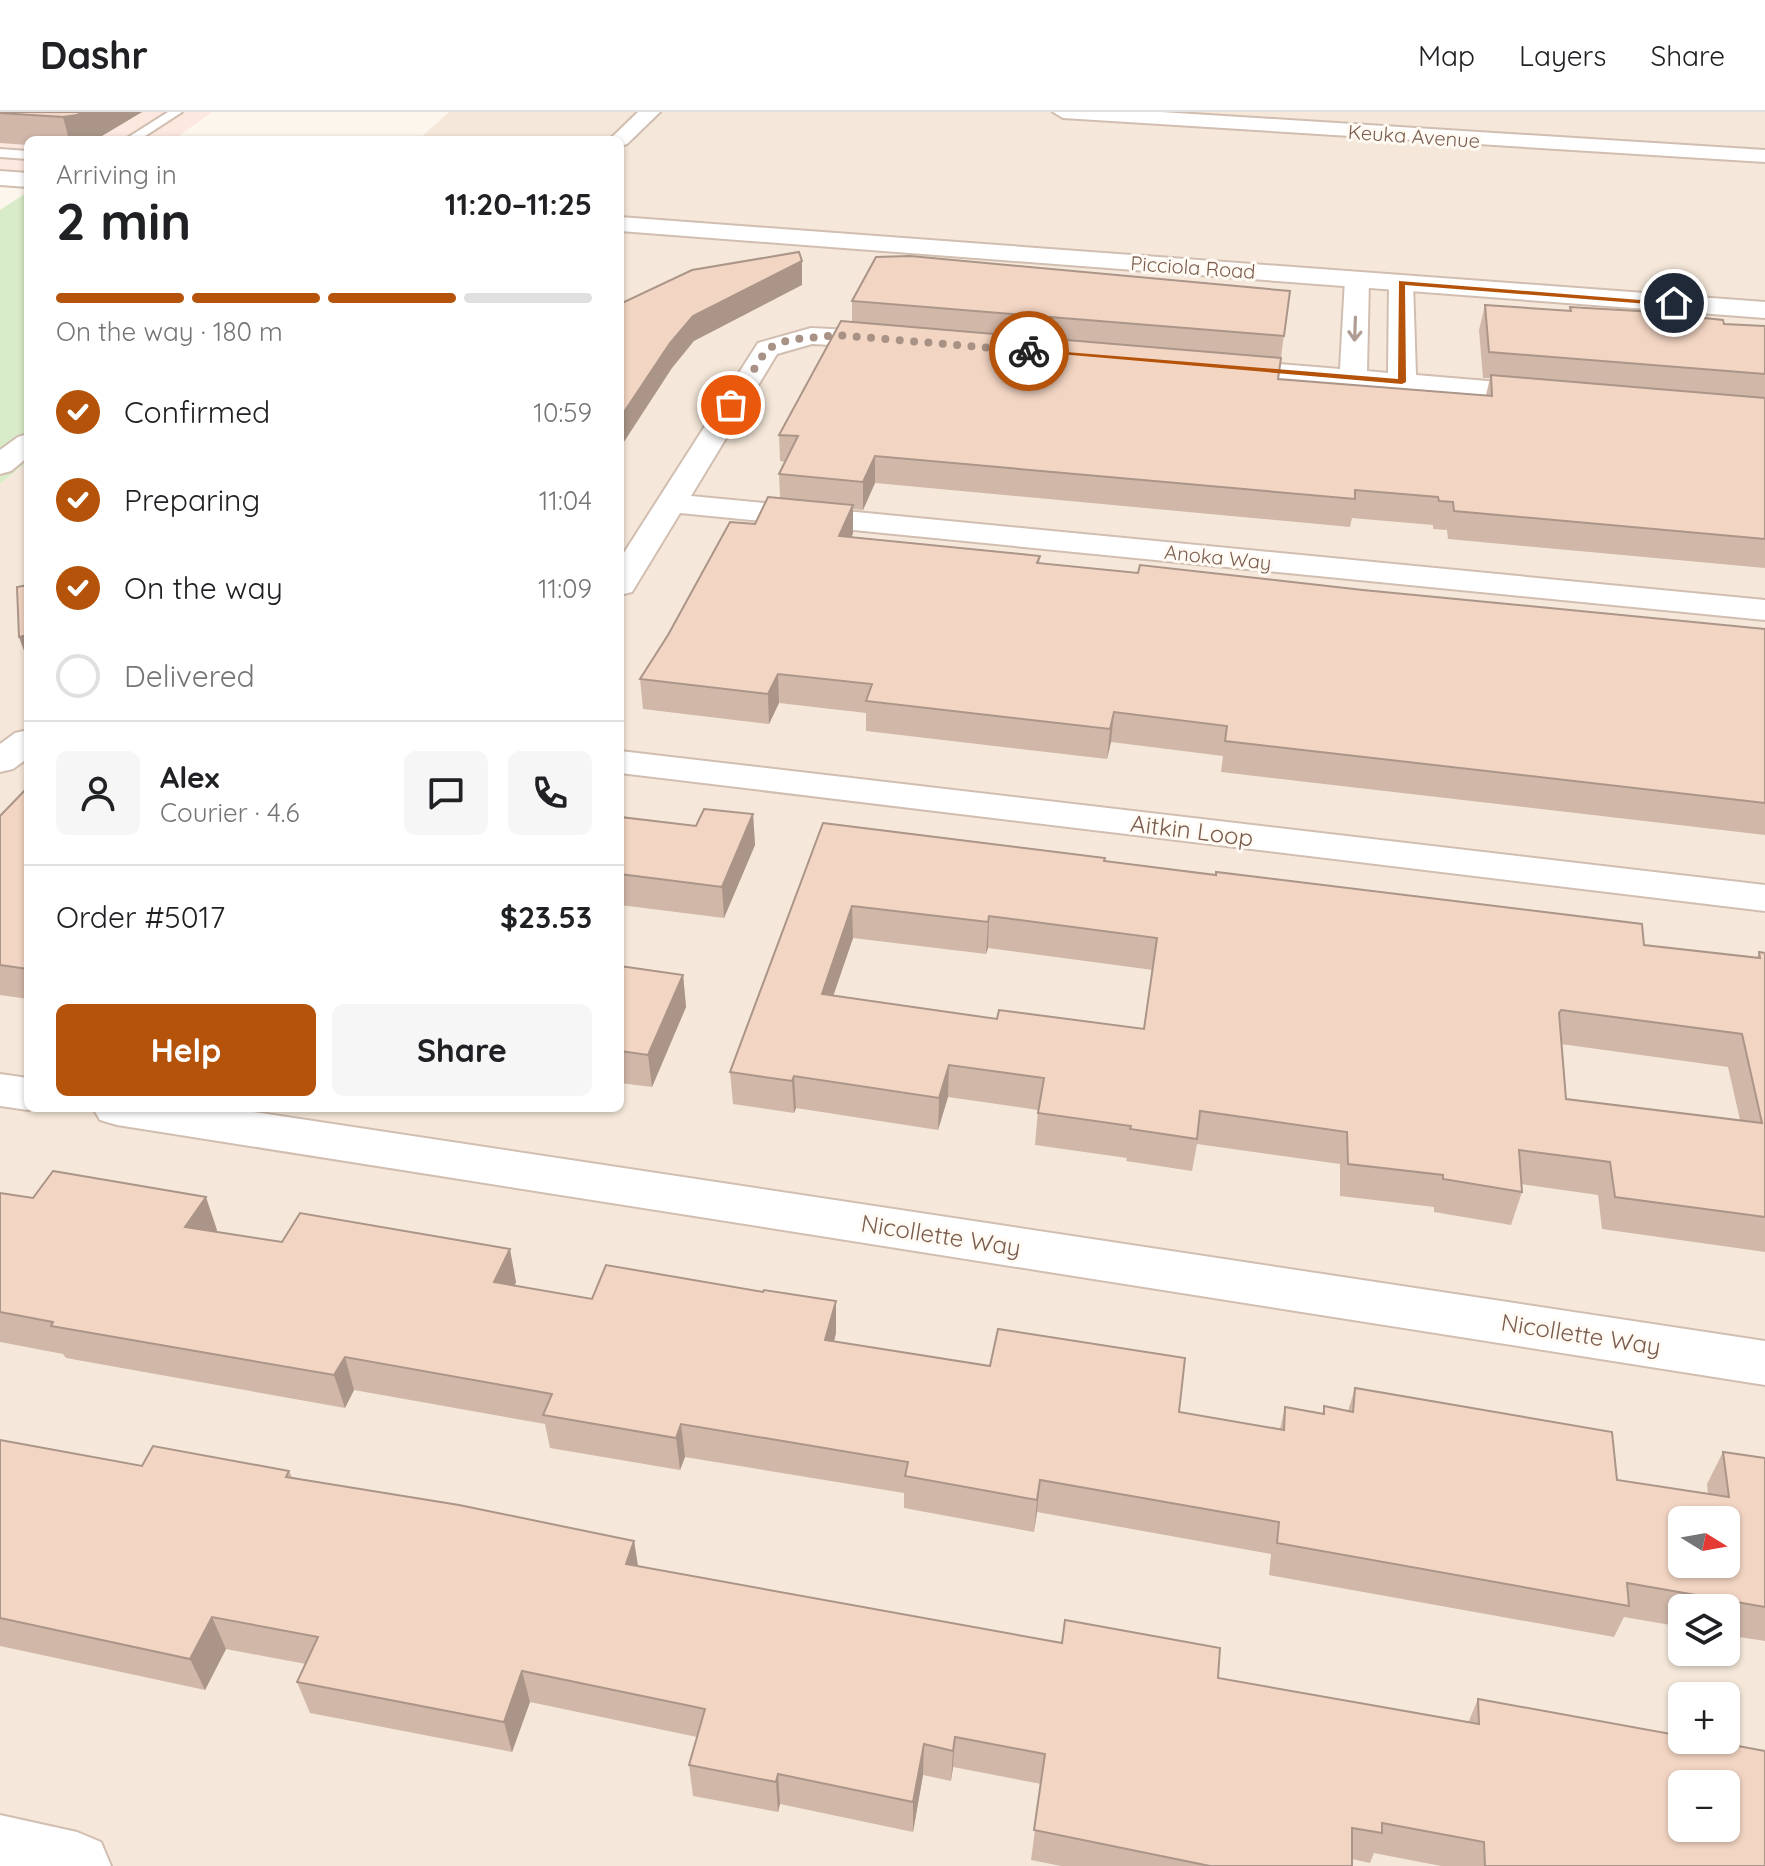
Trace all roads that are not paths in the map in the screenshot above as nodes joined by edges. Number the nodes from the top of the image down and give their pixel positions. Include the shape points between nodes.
1 (176, 112) edge
2 (650, 112) edge
3 (1063, 112) edge
4 (137, 136) edge
5 (624, 136) edge
6 (0, 153) edge
7 (24, 155) edge
8 (1765, 156) edge
9 (0, 178) edge
10 (24, 180) edge
11 (624, 224) edge
12 (1357, 279) junction
13 (1401, 283) junction
14 (1765, 310) edge
15 (915, 342) edge
16 (1196, 365) edge
17 (1353, 378) junction
18 (1402, 382) junction
19 (1576, 397) edge
20 (24, 446) edge
21 (0, 465) edge
22 (671, 503) junction
23 (624, 579) edge
24 (1765, 610) edge
25 (24, 744) edge
26 (0, 761) edge
27 (624, 762) edge
28 (1765, 898) edge
29 (0, 1090) edge
30 (24, 1093) edge
31 (143, 1112) edge
32 (1765, 1363) edge
33 (0, 1849) edge
34 (77, 1866) edge

1 - 4 lane
2 - 5 street
3 - 8 street, Keuka Avenue
6 - 7 lane
9 - 10 street
11 - 12 street, Picciola Road
12 - 13 street, Picciola Road
12 -> 17 street
13 - 14 street, Picciola Road
13 - 18 street
15 - 22 street via 811,336 767,349
16 - 17 street
17 - 18 street
18 - 19 street
20 - 21 street
22 - 23 street
22 - 24 street, Anoka Way
25 - 26 street
27 - 28 street, Aitkin Loop
29 - 30 street
31 - 32 street, Nicollette Way
33 - 34 street

